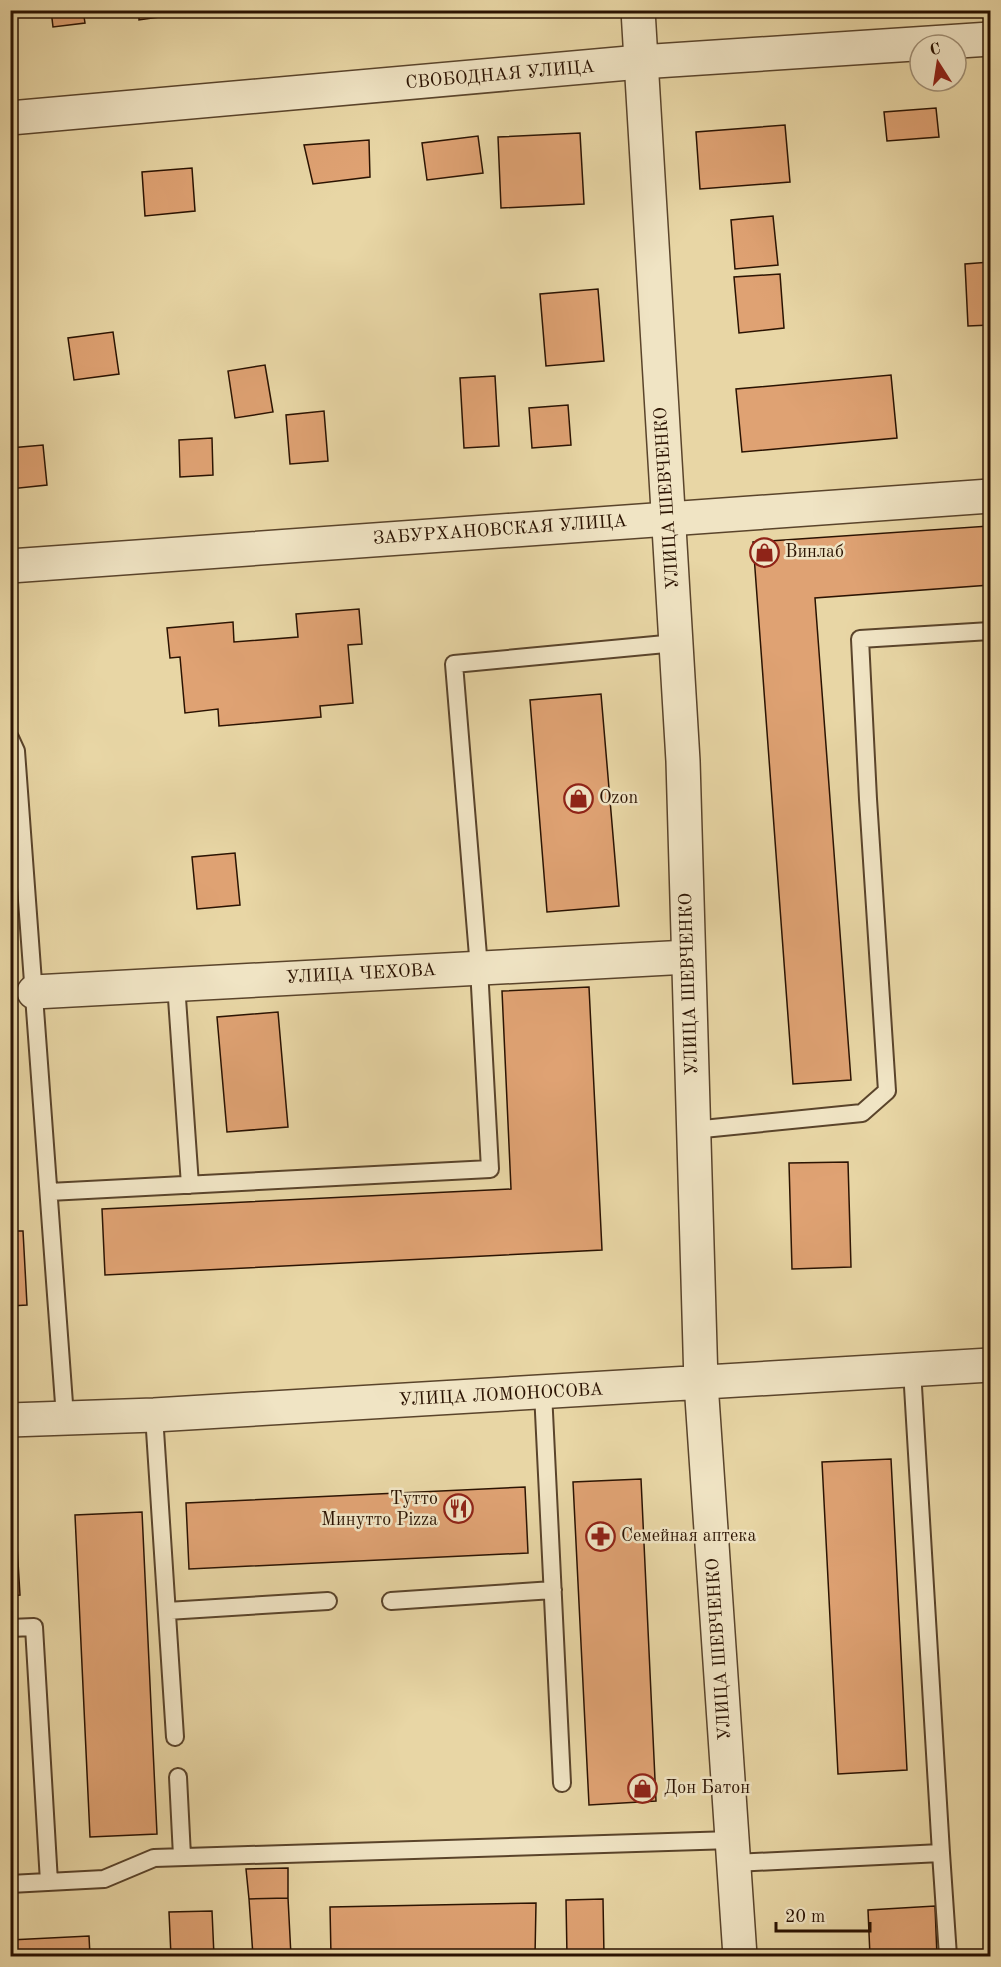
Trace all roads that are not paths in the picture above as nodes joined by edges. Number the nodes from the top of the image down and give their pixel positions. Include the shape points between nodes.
1 (638, 10) edge
2 (990, 39) edge
3 (640, 62) junction
4 (10, 118) edge
5 (990, 496) edge
6 (669, 518) junction
7 (10, 566) edge
8 (990, 631) edge
9 (676, 643) junction
10 (10, 738) edge
11 (688, 957) junction
12 (479, 968) junction
13 (176, 984) junction
14 (34, 992) junction
15 (693, 1130) junction
16 (190, 1185) junction
17 (49, 1192) junction
18 (990, 1365) edge
19 (912, 1370) junction
20 (701, 1383) junction
21 (543, 1392) junction
22 (154, 1415) junction
23 (65, 1417) junction
24 (10, 1420) edge
25 (553, 1590) junction
26 (328, 1601) dead end
27 (391, 1601) dead end
28 (167, 1611) junction
29 (10, 1628) edge
30 (175, 1737) dead end
31 (178, 1776) dead end
32 (562, 1784) dead end
33 (733, 1852) junction
34 (941, 1853) junction
35 (182, 1856) junction
36 (49, 1882) junction
37 (10, 1884) edge
38 (740, 1956) edge
39 (948, 1956) edge

1 - 3 street, УЛИЦА ШЕВЧЕНКО
2 - 3 street, СВОБОДНАЯ УЛИЦА
3 - 4 street, СВОБОДНАЯ УЛИЦА
3 - 6 street, УЛИЦА ШЕВЧЕНКО
5 - 6 street, ЗАБУРХАНОВСКАЯ УЛИЦА
6 - 7 street, ЗАБУРХАНОВСКАЯ УЛИЦА
6 - 9 street, УЛИЦА ШЕВЧЕНКО
8 - 15 lane via 860,639 887,1091 861,1113
9 - 11 street, УЛИЦА ШЕВЧЕНКО
9 - 12 lane via 454,664
10 - 14 lane via 16,751
11 - 12 street, УЛИЦА ЧЕХОВА
11 - 15 street, УЛИЦА ШЕВЧЕНКО
12 - 13 street, УЛИЦА ЧЕХОВА
12 - 16 lane via 490,1169
13 - 14 street, УЛИЦА ЧЕХОВА
13 - 16 lane
14 - 17 lane
15 - 20 street, УЛИЦА ШЕВЧЕНКО
16 - 17 lane
17 - 23 lane
18 - 19 street, УЛИЦА ЛОМОНОСОВА
19 - 20 street, УЛИЦА ЛОМОНОСОВА
19 - 34 lane
20 - 21 street, УЛИЦА ЛОМОНОСОВА
20 - 33 street, УЛИЦА ШЕВЧЕНКО
21 - 22 street, УЛИЦА ЛОМОНОСОВА
21 - 25 lane
22 - 23 street, УЛИЦА ЛОМОНОСОВА
22 - 28 lane
23 - 24 street, УЛИЦА ЛОМОНОСОВА
25 - 27 lane
25 - 32 lane
26 - 28 lane
28 - 30 lane
29 - 36 lane via 34,1627
31 - 35 lane
33 - 34 lane
33 - 35 lane
33 - 38 street, УЛИЦА ШЕВЧЕНКО
34 - 39 lane
35 - 36 lane via 154,1858 104,1879
36 - 37 lane

